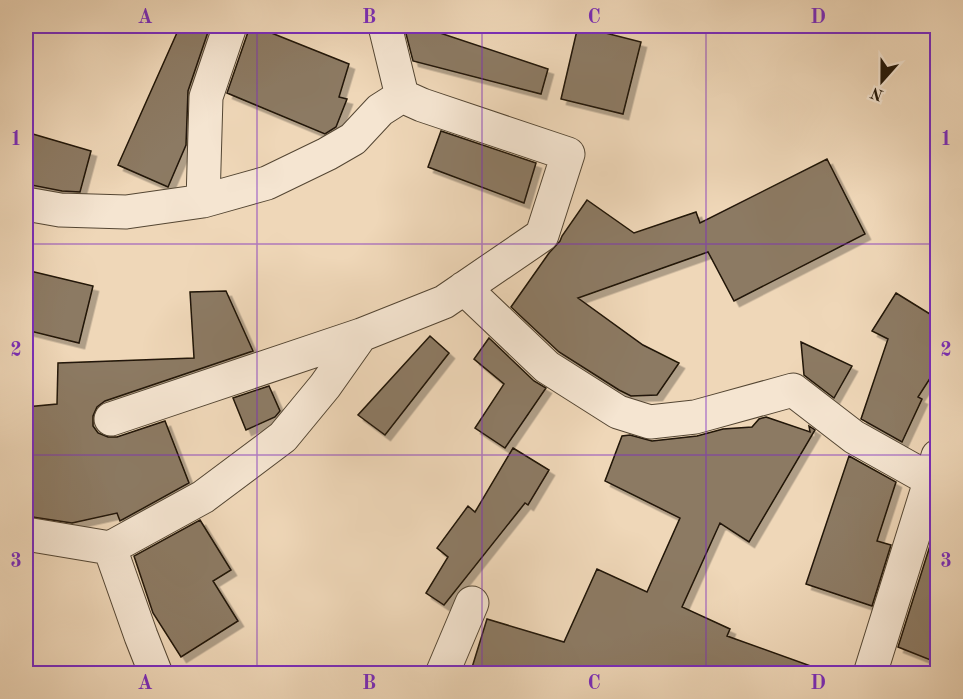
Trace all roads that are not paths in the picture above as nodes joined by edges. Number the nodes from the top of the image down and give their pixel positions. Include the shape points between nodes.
1 (230, 26) edge
2 (385, 26) edge
3 (402, 96) junction
4 (203, 201) junction
5 (26, 204) edge
6 (464, 288) junction
7 (361, 335) junction
8 (111, 419) dead end
9 (933, 467) edge
10 (26, 534) edge
11 (110, 548) junction
12 (472, 603) dead end
13 (156, 674) edge
14 (442, 674) edge
15 (870, 674) edge

1 - 4 street via 206,97
2 - 3 street
3 - 4 street via 380,110 353,139 327,154 267,183
3 - 6 street via 568,154 542,235
4 - 5 street via 126,212 60,210
6 - 7 street via 444,302
6 - 9 street via 547,367 618,412 651,422 695,417 793,390 854,437
7 - 8 street
7 - 11 street via 283,437 203,497
9 - 15 street
10 - 11 street
11 - 13 street
12 - 14 street

